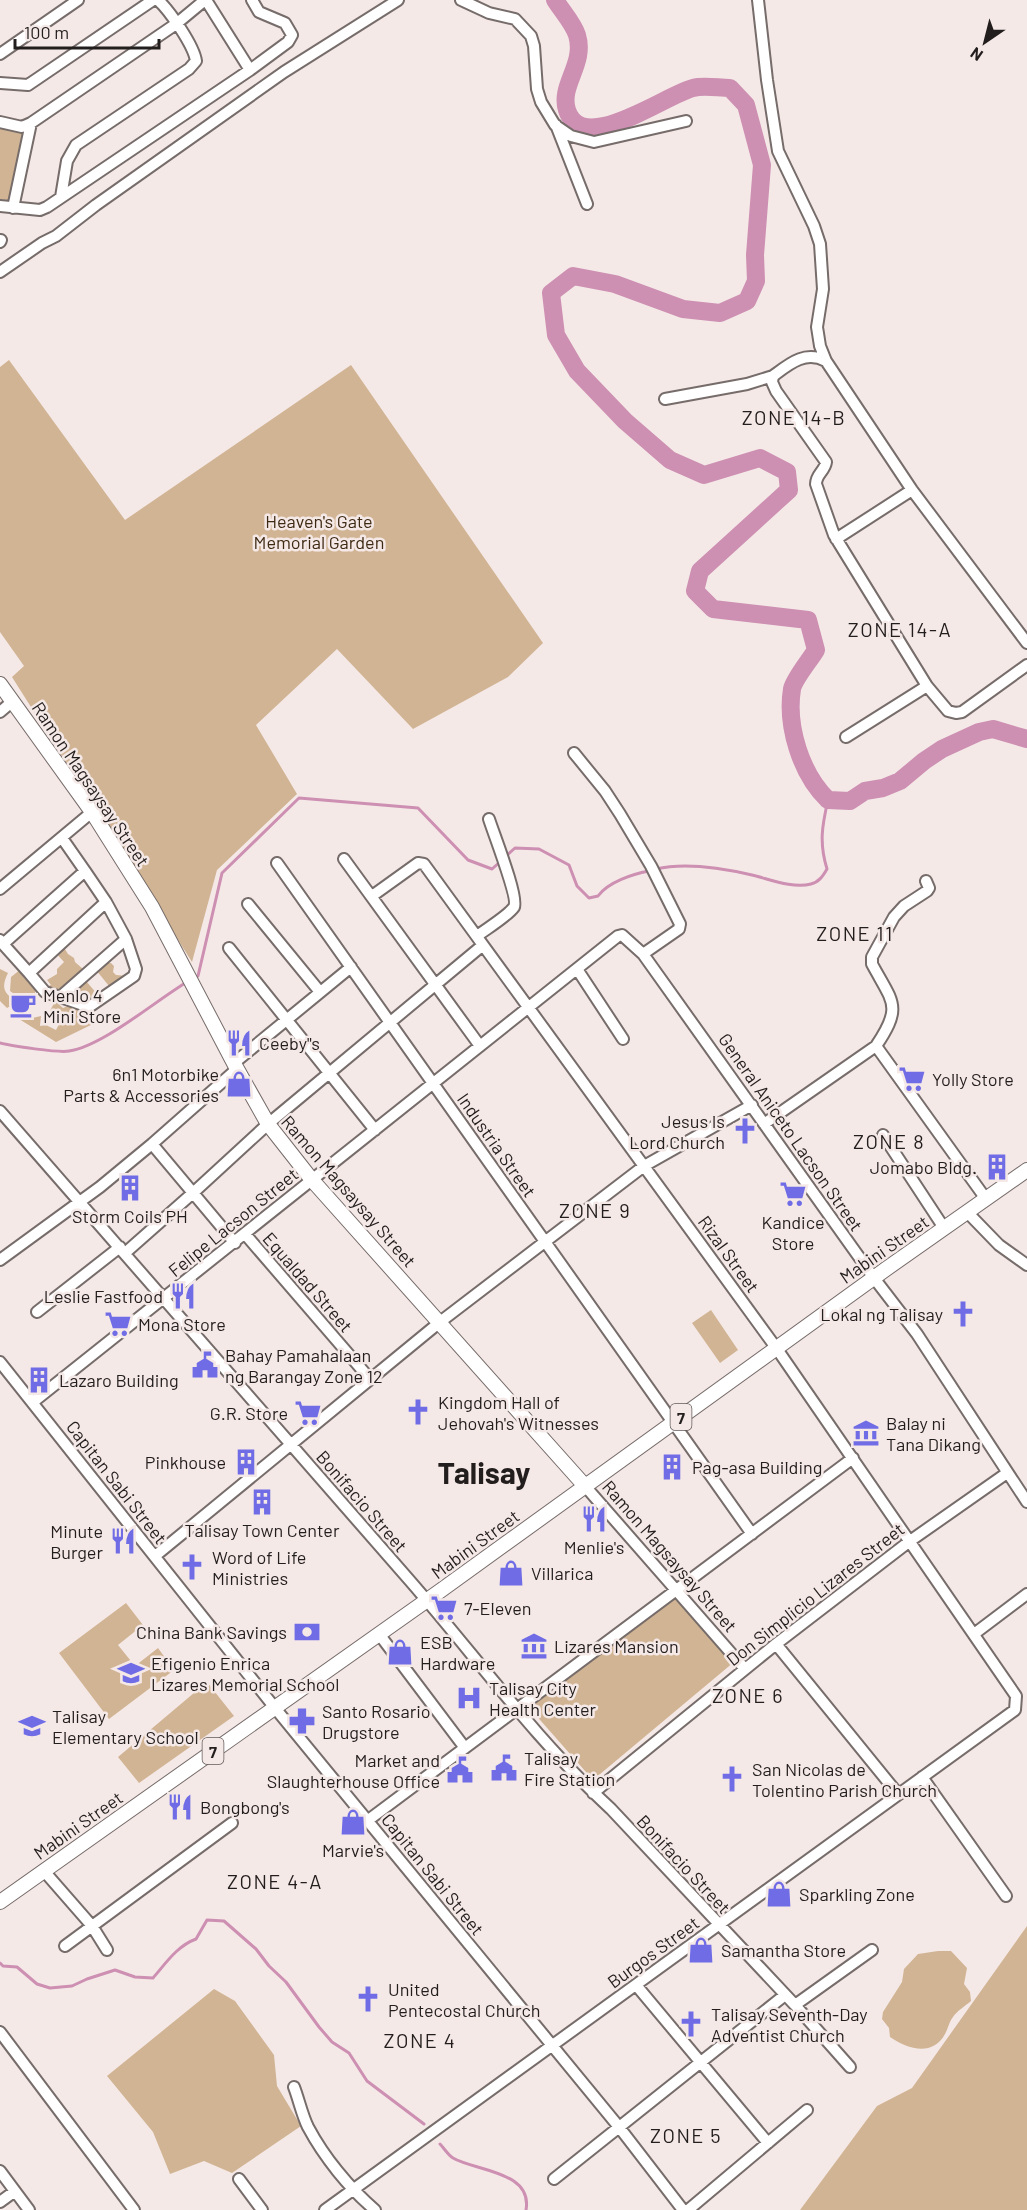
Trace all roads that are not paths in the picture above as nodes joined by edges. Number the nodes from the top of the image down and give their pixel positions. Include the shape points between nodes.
1 (78, 0) edge
2 (153, 0) edge
3 (159, 0) edge
4 (205, 0) edge
5 (252, 0) edge
6 (398, 0) edge
7 (461, 0) edge
8 (758, 0) edge
9 (176, 24) junction
10 (0, 54) edge
11 (250, 70) junction
12 (0, 83) edge
13 (686, 121) dead end
14 (0, 122) edge
15 (32, 123) junction
16 (555, 125) junction
17 (61, 197) junction
18 (586, 204) dead end
19 (0, 206) edge
20 (13, 208) junction
21 (0, 272) edge
22 (826, 362) junction
23 (773, 376) junction
24 (665, 399) dead end
25 (912, 490) junction
26 (836, 539) junction
27 (1027, 643) edge
28 (1027, 665) edge
29 (0, 684) edge
30 (927, 686) junction
31 (13, 701) junction
32 (0, 712) edge
33 (846, 737) dead end
34 (574, 753) dead end
35 (92, 812) junction
36 (489, 819) dead end
37 (62, 838) junction
38 (344, 858) dead end
39 (277, 863) dead end
40 (85, 871) junction
41 (926, 881) dead end
42 (0, 889) edge
43 (372, 896) junction
44 (106, 902) junction
45 (249, 904) dead end
46 (622, 935) joint
47 (126, 939) junction
48 (480, 940) junction
49 (2, 942) edge
50 (229, 948) dead end
51 (643, 954) junction
52 (351, 967) junction
53 (577, 969) junction
54 (29, 973) junction
55 (436, 984) junction
56 (320, 992) junction
57 (60, 996) junction
58 (529, 1007) junction
59 (287, 1019) junction
60 (390, 1022) junction
61 (623, 1039) dead end
62 (480, 1046) junction
63 (876, 1046) junction
64 (235, 1066) junction
65 (330, 1073) junction
66 (433, 1084) junction
67 (752, 1105) junction
68 (0, 1111) edge
69 (268, 1124) junction
70 (764, 1124) junction
71 (375, 1130) junction
72 (883, 1135) dead end
73 (152, 1144) junction
74 (644, 1166) junction
75 (1027, 1170) edge
76 (312, 1180) junction
77 (194, 1192) junction
78 (986, 1199) junction
79 (79, 1202) junction
80 (967, 1212) junction
81 (944, 1228) junction
82 (244, 1234) junction
83 (545, 1241) junction
84 (235, 1243) junction
85 (122, 1250) junction
86 (0, 1260) edge
87 (1027, 1265) edge
88 (874, 1278) junction
89 (164, 1298) junction
90 (36, 1312) dead end
91 (440, 1322) junction
92 (777, 1349) junction
93 (0, 1362) edge
94 (370, 1379) junction
95 (33, 1402) junction
96 (674, 1423) junction
97 (291, 1444) junction
98 (853, 1458) junction
99 (1007, 1473) junction
100 (585, 1486) junction
101 (1027, 1502) edge
102 (752, 1534) junction
103 (910, 1541) junction
104 (155, 1556) junction
105 (677, 1589) junction
106 (1027, 1594) edge
107 (427, 1600) junction
108 (379, 1634) junction
109 (974, 1634) junction
110 (776, 1644) junction
111 (745, 1669) junction
112 (275, 1708) junction
113 (517, 1709) junction
114 (1001, 1720) joint
115 (465, 1748) junction
116 (922, 1777) junction
117 (593, 1792) junction
118 (898, 1794) junction
119 (367, 1821) junction
120 (232, 1823) dead end
121 (44, 1871) junction
122 (1006, 1896) dead end
123 (0, 1902) edge
124 (718, 1925) junction
125 (92, 1926) junction
126 (65, 1946) dead end
127 (107, 1950) dead end
128 (872, 1950) dead end
129 (636, 1985) junction
130 (785, 1995) junction
131 (795, 2005) junction
132 (0, 2032) edge
133 (552, 2045) junction
134 (700, 2062) junction
135 (850, 2067) dead end
136 (294, 2087) dead end
137 (807, 2110) dead end
138 (619, 2127) junction
139 (768, 2143) junction
140 (0, 2171) edge
141 (239, 2179) dead end
142 (554, 2179) dead end
143 (352, 2190) junction
144 (15, 2191) junction
145 (0, 2202) edge
146 (29, 2210) edge
147 (134, 2210) edge
148 (262, 2210) edge
149 (325, 2210) edge
150 (375, 2210) edge
151 (683, 2210) edge
152 (688, 2210) edge

1 - 10 street
2 - 12 street via 28,85
3 - 9 street
4 - 9 street
4 - 11 street
5 - 11 street via 259,12 285,23 292,34 288,42
6 - 21 street via 284,72
7 - 16 street via 515,19 531,36 537,90
8 - 22 street via 778,151 820,244 823,289 817,327
9 - 15 street
9 - 17 street via 195,55 194,65 76,145 67,161
11 - 17 street
13 - 16 street via 594,142 570,136
14 - 15 street via 22,127
15 - 20 street
16 - 18 street
17 - 20 street via 40,210
19 - 20 street
22 - 23 street via 811,356 800,358
22 - 25 street
23 - 24 street
23 - 26 street via 776,391 826,462 816,484
25 - 26 street
25 - 27 street
26 - 30 street
28 - 30 street via 962,712 948,711
29 - 31 main road, Ramon Magsaysay Street
30 - 33 street
31 - 32 street
31 - 35 main road, Ramon Magsaysay Street
34 - 51 street via 605,791 651,866 680,926
35 - 37 street
35 - 64 main road, Ramon Magsaysay Street via 152,907
36 - 48 street via 515,906
37 - 40 street
37 - 42 street
38 - 43 street
39 - 52 street, Industria Street
40 - 44 street
40 - 49 street
41 - 63 street via 927,891 894,916 872,957 894,1004 891,1023
43 - 48 street, Rizal Street via 421,862
43 - 55 street
44 - 47 street
44 - 54 street
45 - 56 street
46 - 51 street, General Aniceto Lacson Street
46 - 53 street, Felipe Lacson Street
47 - 57 street
47 - 57 street via 136,969 134,976 89,1007
48 - 55 street
48 - 58 street, Rizal Street
49 - 54 street
50 - 59 street
51 - 67 street, General Aniceto Lacson Street
52 - 56 street
52 - 60 street, Industria Street
53 - 58 street, Felipe Lacson Street
53 - 61 street
54 - 57 street via 45,992
55 - 60 street
55 - 62 street
56 - 59 street
58 - 62 street, Felipe Lacson Street
58 - 74 street, Rizal Street
59 - 64 street
59 - 65 street
60 - 65 street
60 - 66 street, Industria Street
62 - 66 street, Felipe Lacson Street
63 - 70 street
63 - 78 street
64 - 69 main road, Ramon Magsaysay Street
64 - 73 street
65 - 69 street
65 - 71 street
66 - 71 street, Felipe Lacson Street
66 - 83 street, Industria Street
67 - 70 street, General Aniceto Lacson Street
67 - 74 street
68 - 79 street, Bonifacio Street
69 - 76 main road, Ramon Magsaysay Street
69 - 77 street
70 - 88 street, General Aniceto Lacson Street
71 - 76 street, Felipe Lacson Street
72 - 81 street
73 - 77 street
73 - 79 street
74 - 83 street
74 - 92 street, Rizal Street
75 - 78 main road, Mabini Street / 7
76 - 82 street, Felipe Lacson Street
76 - 91 main road, Ramon Magsaysay Street
77 - 84 street
77 - 85 street
78 - 80 main road, Mabini Street / 7
79 - 85 street, Bonifacio Street
79 - 86 street
80 - 81 main road, Mabini Street / 7
80 - 87 street via 999,1245
81 - 88 main road, Mabini Street / 7
82 - 84 street, Felipe Lacson Street
82 - 94 street, Equaldad Street
83 - 91 street
83 - 96 street, Industria Street
84 - 89 street, Felipe Lacson Street
85 - 89 street, Bonifacio Street
85 - 90 street
88 - 92 main road, Mabini Street / 7
88 - 99 street, General Aniceto Lacson Street via 917,1334
89 - 95 street, Felipe Lacson Street
89 - 97 street, Bonifacio Street
91 - 94 street
91 - 100 main road, Ramon Magsaysay Street
92 - 96 main road, Mabini Street / 7
92 - 98 street, Rizal Street
93 - 95 street, Capitan Sabi Street
94 - 97 street
95 - 104 street, Capitan Sabi Street
96 - 100 main road, Mabini Street / 7
96 - 102 street, Industria Street
97 - 104 street
97 - 107 street, Bonifacio Street
98 - 102 street
98 - 103 street, Rizal Street
99 - 101 street, General Aniceto Lacson Street
99 - 103 street, Don Simplicio Lizares Street
100 - 105 street, Ramon Magsaysay Street
100 - 107 main road, Mabini Street / 7
102 - 105 street
103 - 109 street, Rizal Street
103 - 110 street, Don Simplicio Lizares Street
104 - 112 street, Capitan Sabi Street
105 - 111 street, Ramon Magsaysay Street
105 - 113 street
106 - 109 street
107 - 108 main road, Mabini Street / 7
107 - 113 street, Bonifacio Street
108 - 112 main road, Mabini Street / 7
108 - 115 street
109 - 114 street, Rizal Street via 1016,1696 1015,1710
110 - 111 street, Don Simplicio Lizares Street
110 - 118 street
111 - 117 street, Don Simplicio Lizares Street
112 - 119 street, Capitan Sabi Street
112 - 121 main road, Mabini Street / 7
113 - 115 street
113 - 117 street, Bonifacio Street
114 - 116 street, Burgos Street
115 - 119 street
116 - 118 street, Burgos Street
116 - 122 street
117 - 124 street, Bonifacio Street
118 - 124 street, Burgos Street
119 - 133 street, Capitan Sabi Street
120 - 125 street
121 - 123 main road, Mabini Street / 7
121 - 125 street
124 - 129 street, Burgos Street
124 - 130 street, Bonifacio Street
125 - 126 street
125 - 127 street
128 - 131 street
129 - 133 street, Burgos Street
129 - 134 street
130 - 131 street, Bonifacio Street
130 - 134 street
131 - 135 street, Bonifacio Street
132 - 147 street
133 - 138 street, Capitan Sabi Street
133 - 143 street, Burgos Street
134 - 138 street
134 - 139 street
136 - 143 street via 308,2127
137 - 139 street
138 - 142 street
138 - 151 street, Capitan Sabi Street
139 - 152 street
140 - 144 street
141 - 148 street
143 - 149 street, Burgos Street
143 - 150 street
144 - 145 street
144 - 146 street

